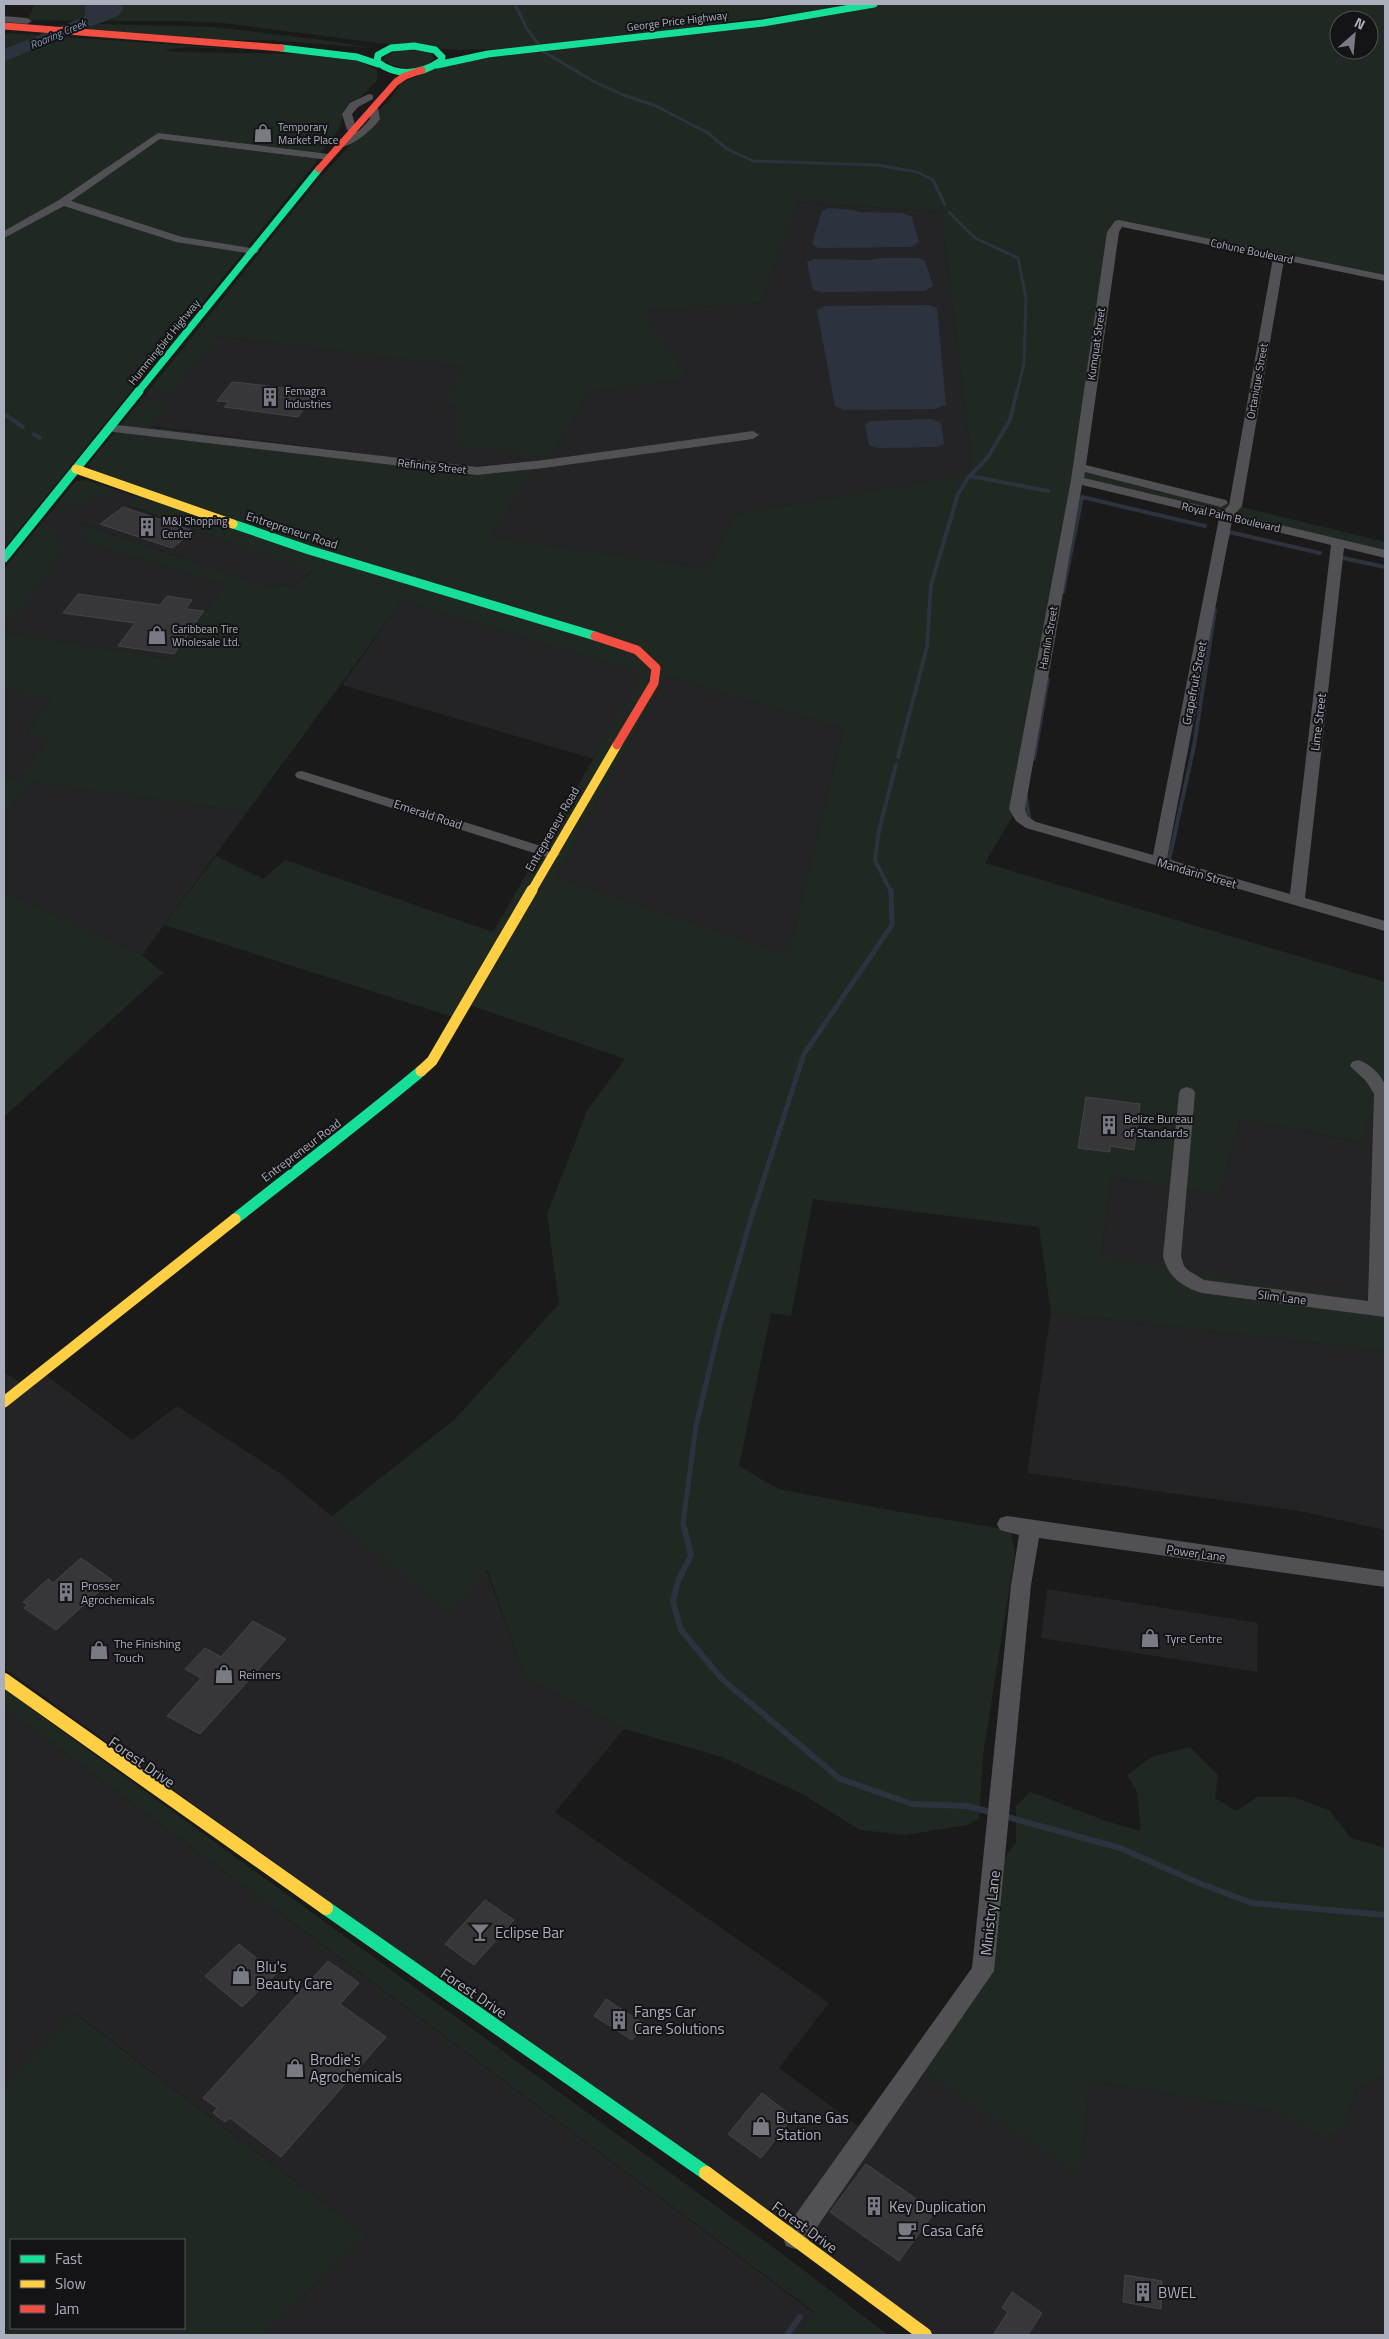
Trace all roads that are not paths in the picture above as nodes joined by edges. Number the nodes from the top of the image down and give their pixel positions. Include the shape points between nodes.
1 (874, 4) edge
2 (4, 20) edge
3 (27, 21) dead end
4 (10, 26) edge
5 (238, 43) junction
6 (388, 50) junction
7 (435, 50) junction
8 (512, 52) junction
9 (380, 65) junction
10 (437, 65) junction
11 (422, 70) junction
12 (371, 103) junction
13 (341, 142) junction
14 (329, 157) junction
15 (63, 202) junction
16 (1119, 223) joint
17 (4, 235) edge
18 (254, 251) junction
19 (1279, 256) junction
20 (1385, 278) edge
21 (109, 428) junction
22 (753, 435) dead end
23 (76, 469) junction
24 (1078, 473) junction
25 (1230, 511) junction
26 (1385, 542) edge
27 (1338, 543) junction
28 (1385, 554) edge
29 (5, 556) edge
30 (302, 775) dead end
31 (1017, 809) joint
32 (552, 854) junction
33 (1159, 863) junction
34 (1297, 901) junction
35 (1385, 926) edge
36 (1358, 1066) dead end
37 (1187, 1093) dead end
38 (1381, 1310) edge
39 (4, 1402) edge
40 (1007, 1524) dead end
41 (1030, 1530) junction
42 (1385, 1579) edge
43 (4, 1680) edge
44 (795, 2238) junction
45 (925, 2335) edge

1 - 8 main road, George Price Highway via 739,27
2 - 3 street
4 - 5 main road
5 - 6 main road via 273,42 364,51
5 - 9 main road via 357,57
6 - 7 main road, George Price Highway via 414,46
6 - 9 main road, Hummingbird Highway via 377,57
7 - 8 main road, George Price Highway
7 - 10 main road via 442,57
8 - 10 main road, George Price Highway
9 - 11 main road via 403,72
9 - 12 main road, Hummingbird Highway via 384,72 383,80
10 - 11 main road, George Price Highway
11 - 12 main road, Hummingbird Highway via 400,79
12 - 13 main road, Hummingbird Highway
12 - 13 main road, Hummingbird Highway
13 - 14 main road, Hummingbird Highway
14 - 15 street via 158,136
14 - 18 main road, Hummingbird Highway
15 - 17 street
15 - 18 street via 180,240
16 - 19 street, Cohune Boulevard
16 - 24 street, Kumquat Street via 1113,232
18 - 21 main road, Hummingbird Highway
19 - 20 street, Cohune Boulevard
19 - 25 street, Ortanique Street
21 - 22 street, Refining Street via 477,471
21 - 23 main road, Hummingbird Highway
23 - 29 main road, Hummingbird Highway
23 - 32 main road, Entrepreneur Road via 309,550 634,648 648,657 656,668 654,683
24 - 25 street, Royal Palm Boulevard
24 - 31 street, Hamlin Street
25 - 26 street, Royal Palm Boulevard
25 - 27 street, Royal Palm Boulevard
25 - 33 street, Grapefruit Street
27 - 28 street, Royal Palm Boulevard
27 - 34 street, Lime Street
30 - 32 street, Emerald Road
31 - 33 street, Mandarin Street via 1021,818 1031,825
32 - 39 main road, Entrepreneur Road via 432,1061 356,1126
33 - 34 street, Mandarin Street
34 - 35 street, Mandarin Street
36 - 38 street via 1373,1077 1382,1094
37 - 38 street, Slim Lane via 1172,1256 1180,1276 1202,1286
40 - 41 street, Power Lane
41 - 42 street, Power Lane
41 - 44 street, Ministry Lane via 1021,1585 984,1971
43 - 44 main road, Forest Drive via 287,1883 601,2098
44 - 45 main road, Forest Drive

